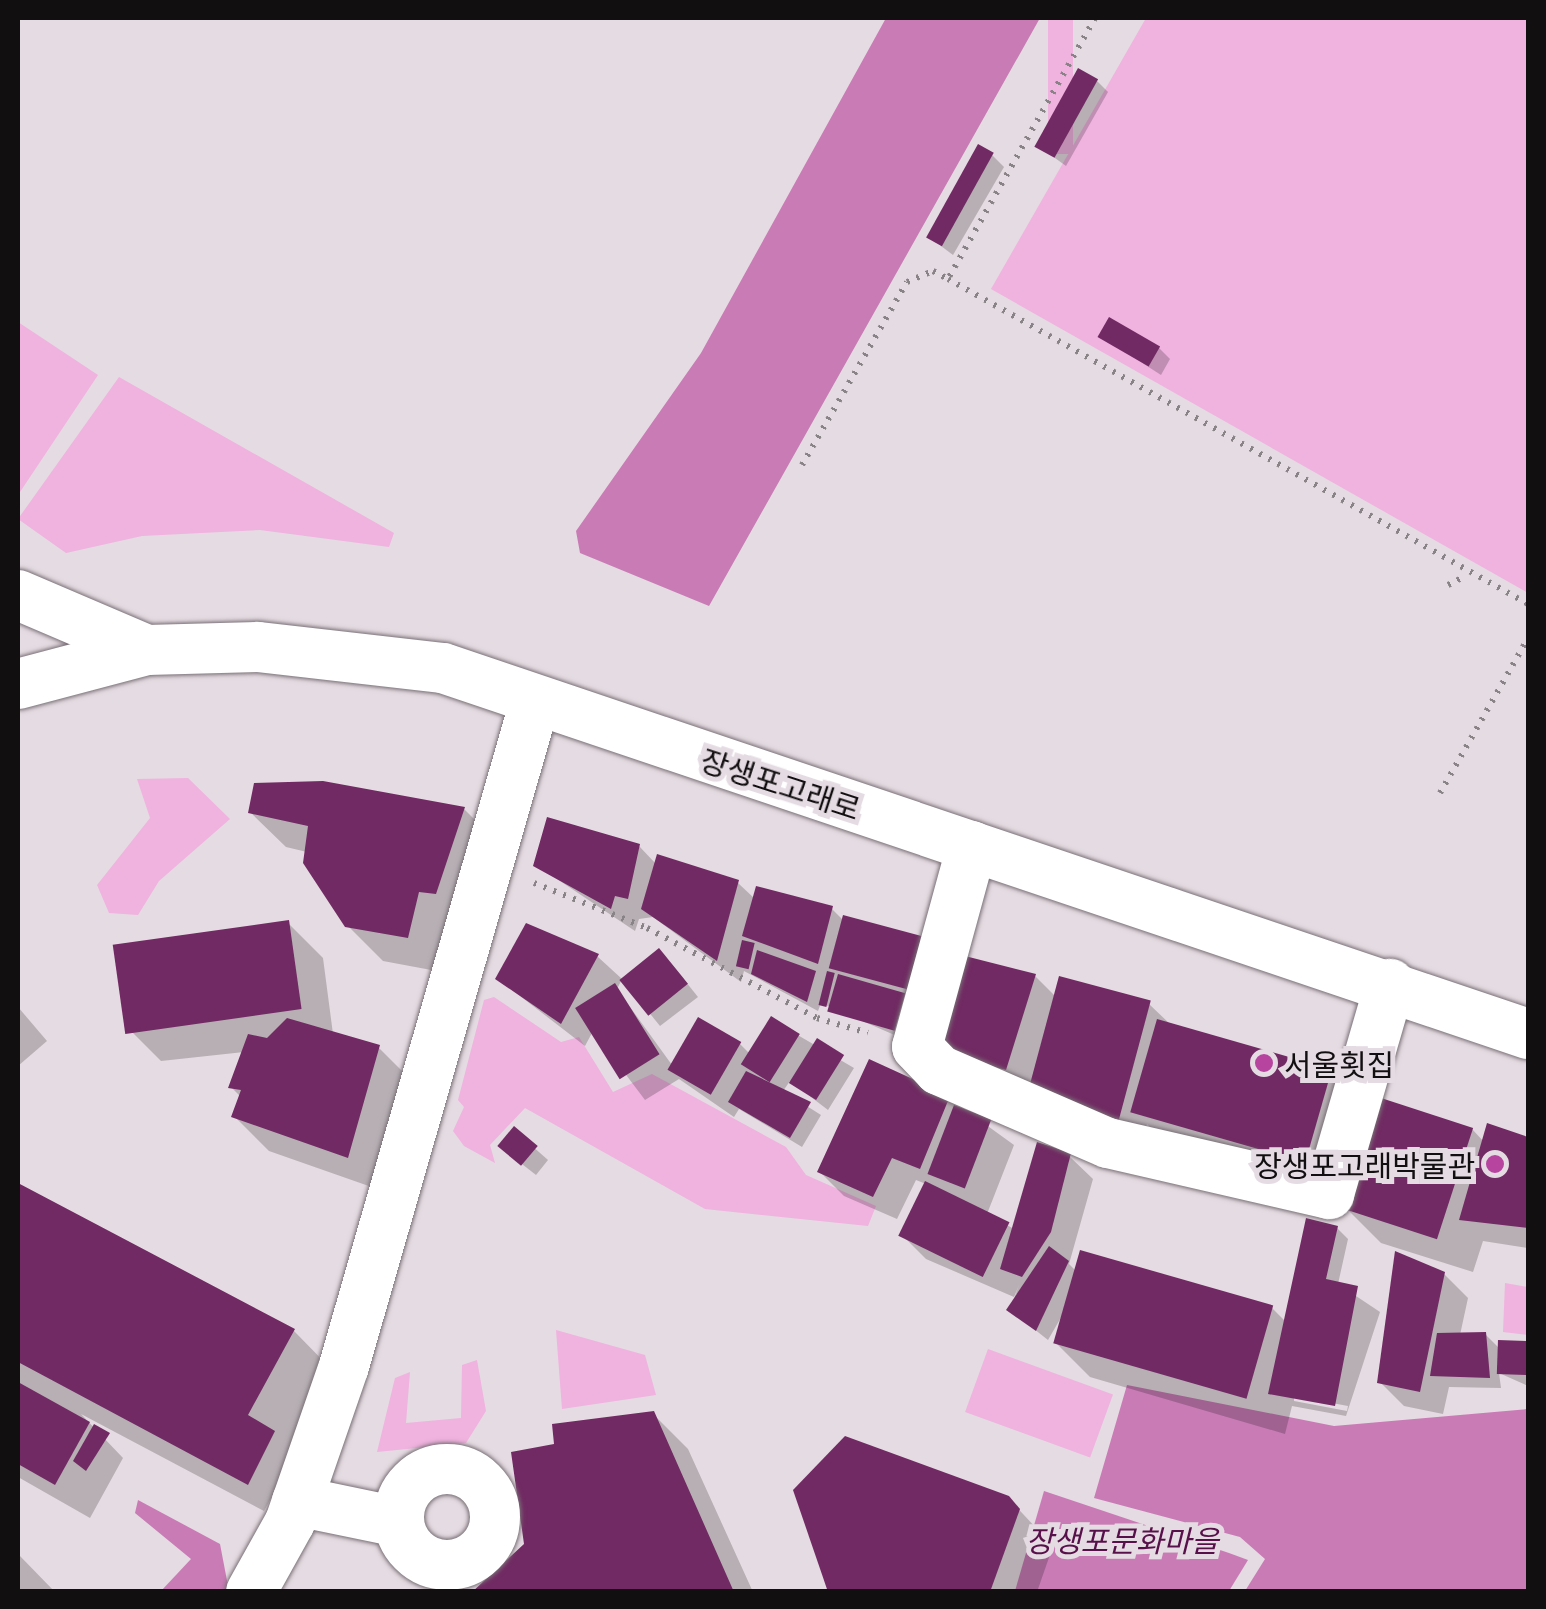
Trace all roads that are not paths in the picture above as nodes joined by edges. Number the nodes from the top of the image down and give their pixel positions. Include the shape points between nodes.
1 (18, 595) edge
2 (147, 650) junction
3 (18, 684) edge
4 (536, 701) junction
5 (972, 846) junction
6 (1390, 984) junction
7 (1528, 1034) edge
8 (297, 1502) junction
9 (418, 1564) edge
10 (251, 1592) edge

1 - 2 street
2 - 3 street, 장생포고래로
2 - 4 street, 장생포고래로 via 258,647 443,668
4 - 5 street, 장생포고래로
4 - 8 street
5 - 6 street, 장생포고래로
5 - 6 street via 917,1048 939,1070 1108,1143 1328,1194
6 - 7 street, 장생포고래로
8 - 9 street
8 - 10 street

